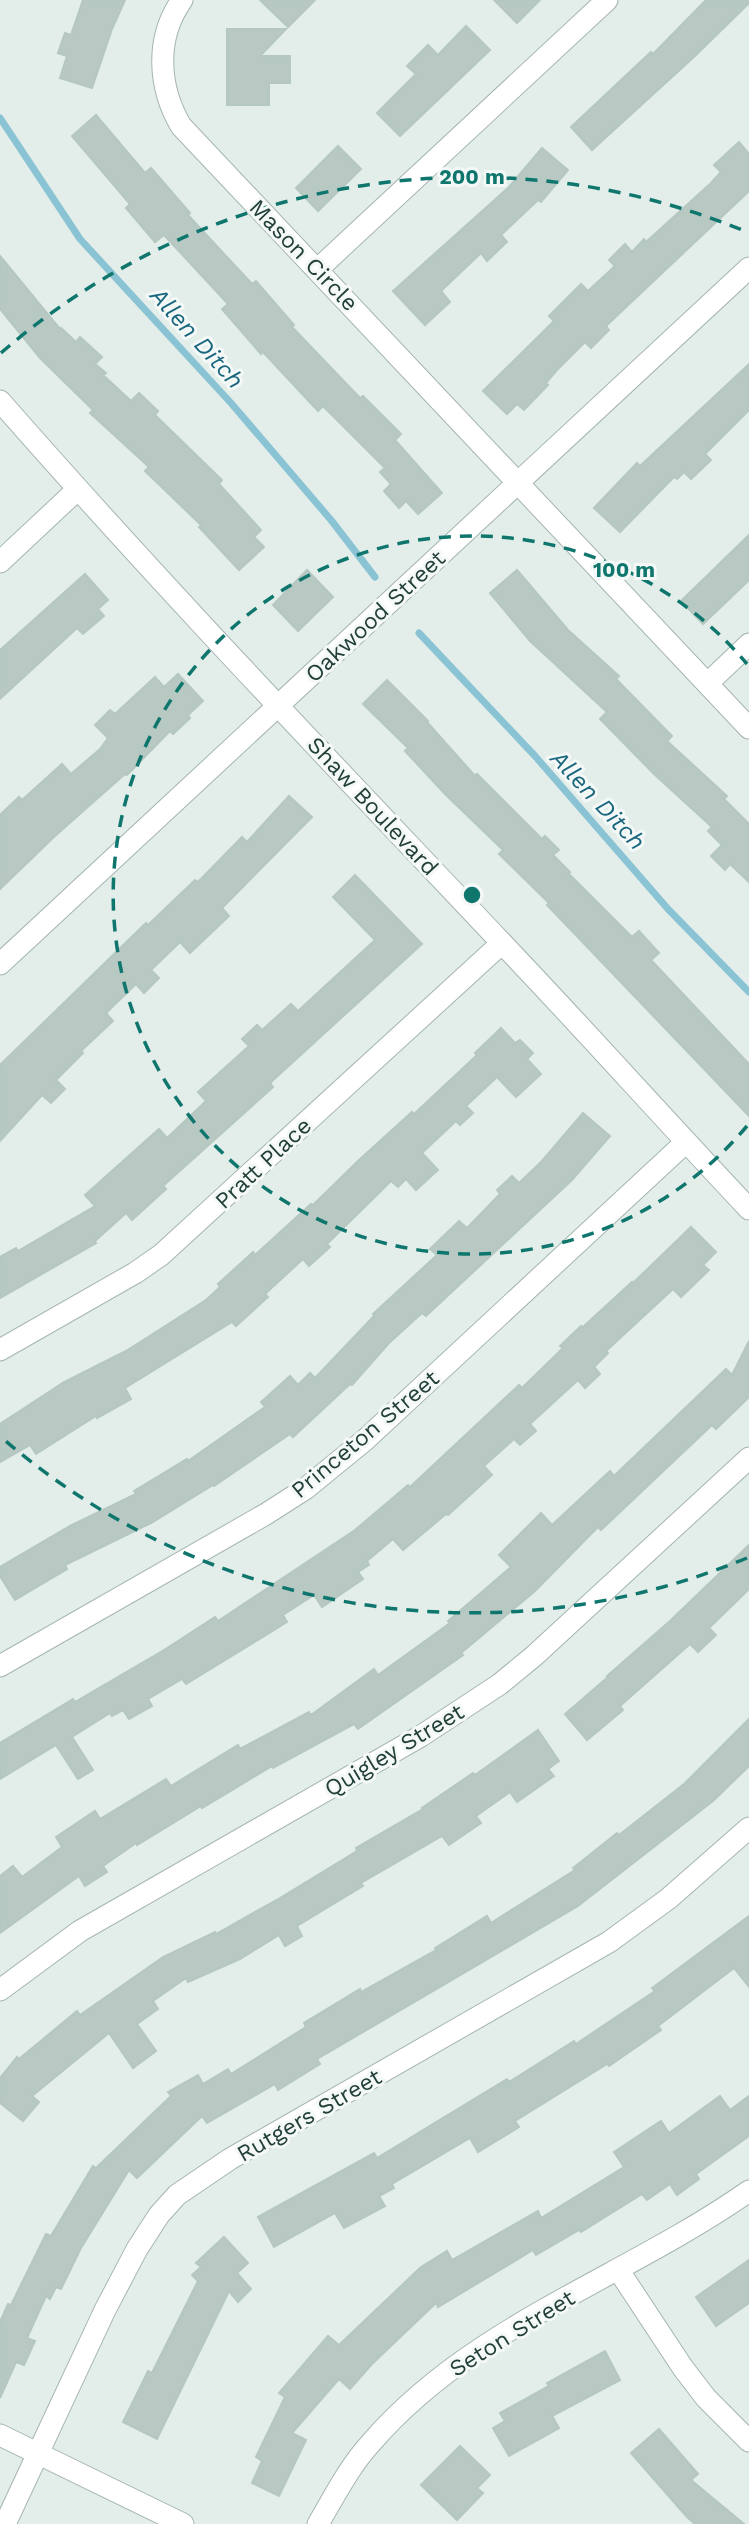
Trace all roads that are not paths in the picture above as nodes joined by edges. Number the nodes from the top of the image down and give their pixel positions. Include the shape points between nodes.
1 (182, 0) edge
2 (607, 0) edge
3 (749, 268) edge
4 (317, 269) junction
5 (0, 401) edge
6 (518, 483) junction
7 (78, 489) junction
8 (0, 562) edge
9 (749, 644) edge
10 (708, 683) junction
11 (279, 705) junction
12 (749, 727) edge
13 (502, 943) junction
14 (0, 964) edge
15 (686, 1142) junction
16 (749, 1209) edge
17 (0, 1350) edge
18 (749, 1458) edge
19 (0, 1666) edge
20 (749, 1828) edge
21 (0, 1990) edge
22 (749, 2191) edge
23 (619, 2271) junction
24 (0, 2435) edge
25 (749, 2441) edge
26 (39, 2454) junction
27 (5, 2524) edge
28 (183, 2524) edge
29 (318, 2524) edge

1 - 4 street, Mason Circle via 169,24 162,66 169,106 181,126
2 - 4 street
3 - 6 street, Oakwood Street
4 - 6 street, Mason Circle
5 - 7 street, Shaw Boulevard
6 - 10 street, Mason Circle
6 - 11 street, Oakwood Street
7 - 8 street
7 - 11 street, Shaw Boulevard
9 - 10 street
10 - 12 street, Mason Circle
11 - 13 street, Shaw Boulevard
11 - 14 street, Oakwood Street
13 - 15 street, Shaw Boulevard
13 - 17 street, Pratt Place via 161,1255
15 - 16 street, Shaw Boulevard
15 - 19 street, Princeton Street via 365,1440 305,1489
18 - 21 street, Quigley Street via 500,1684 421,1737 80,1931
20 - 26 street, Rutgers Street via 668,1899 609,1942 230,2159 177,2195 136,2249
22 - 23 street, Seton Street
23 - 25 street via 683,2368
23 - 29 street, Seton Street via 507,2332 434,2382 368,2446
24 - 26 street
26 - 27 street, Rutgers Street
26 - 28 street

